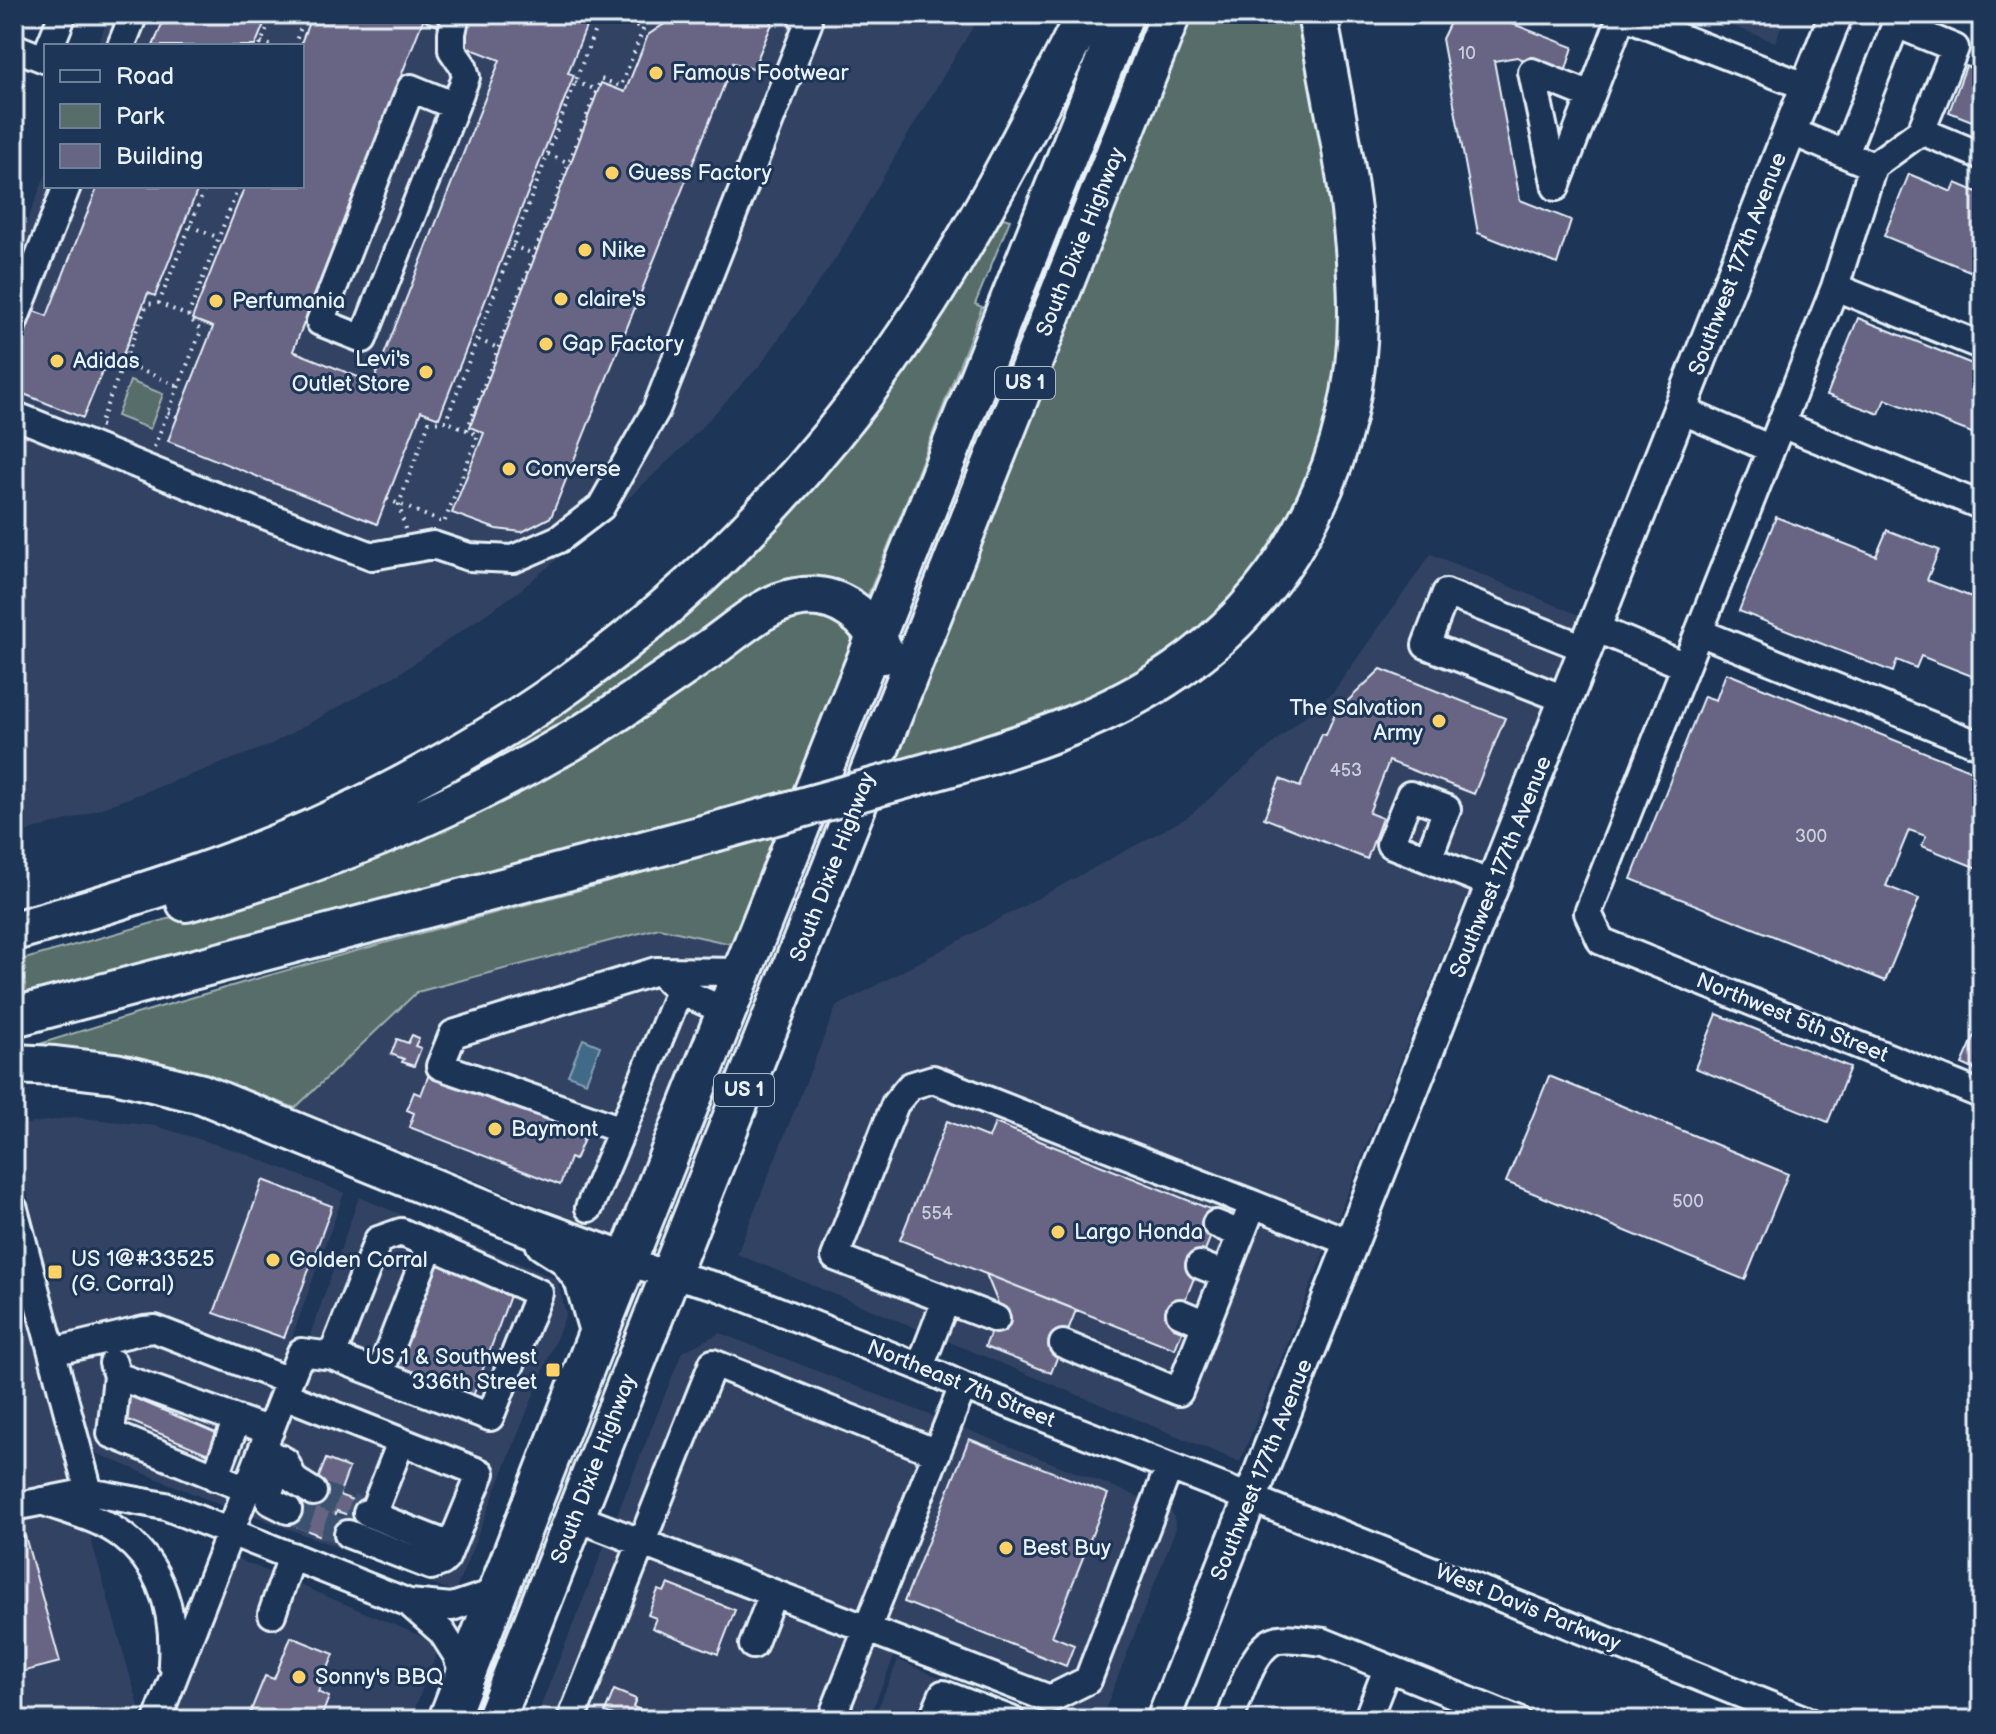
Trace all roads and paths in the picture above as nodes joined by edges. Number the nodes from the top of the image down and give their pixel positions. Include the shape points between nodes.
1 (63, 14) edge
2 (134, 14) edge
3 (272, 14) edge
4 (306, 14) edge
5 (456, 14) edge
6 (604, 14) edge
7 (649, 14) edge
8 (800, 14) edge
9 (1086, 14) edge
10 (1124, 14) edge
11 (1171, 14) edge
12 (1317, 14) edge
13 (1621, 14) edge
14 (1836, 14) edge
15 (1670, 23) edge
16 (643, 29) junction
17 (51, 44) edge
18 (122, 44) edge
19 (260, 44) edge
20 (295, 44) edge
21 (14, 47) edge
22 (44, 59) edge
23 (575, 82) junction
24 (1807, 87) junction
25 (597, 90) junction
26 (1591, 96) dead end
27 (455, 106) junction
28 (1790, 131) junction
29 (1921, 131) junction
30 (548, 154) junction
31 (1845, 154) junction
32 (1982, 156) edge
33 (569, 163) junction
34 (1873, 166) junction
35 (66, 188) edge
36 (205, 188) edge
37 (238, 188) edge
38 (190, 226) junction
39 (219, 238) junction
40 (512, 246) junction
41 (534, 254) junction
42 (1835, 287) junction
43 (159, 303) junction
44 (188, 316) junction
45 (14, 321) edge
46 (477, 340) junction
47 (1982, 346) edge
48 (498, 348) junction
49 (123, 363) junction
50 (179, 386) junction
51 (1681, 410) junction
52 (168, 412) junction
53 (14, 415) edge
54 (178, 417) dead end
55 (446, 421) junction
56 (1781, 424) junction
57 (113, 430) dead end
58 (467, 430) junction
59 (154, 447) dead end
60 (1771, 449) junction
61 (387, 499) dead end
62 (399, 504) junction
63 (1982, 506) edge
64 (409, 550) junction
65 (1699, 632) junction
66 (877, 636) junction
67 (1591, 638) junction
68 (1685, 666) junction
69 (1567, 700) junction
70 (1982, 746) edge
71 (878, 752) junction
72 (1428, 859) dead end
73 (1494, 885) junction
74 (14, 931) edge
75 (656, 971) junction
76 (743, 972) junction
77 (679, 991) junction
78 (727, 1012) junction
79 (14, 1017) edge
80 (14, 1064) edge
81 (1982, 1095) edge
82 (622, 1130) junction
83 (1253, 1204) junction
84 (589, 1208) dead end
85 (14, 1209) edge
86 (521, 1224) junction
87 (1216, 1224) dead end
88 (1241, 1234) junction
89 (1351, 1243) junction
90 (430, 1245) junction
91 (627, 1263) junction
92 (1200, 1265) dead end
93 (670, 1275) junction
94 (1225, 1275) junction
95 (946, 1300) junction
96 (1180, 1313) dead end
97 (996, 1319) dead end
98 (1206, 1324) junction
99 (599, 1331) junction
100 (105, 1339) junction
101 (1063, 1344) dead end
102 (52, 1352) junction
103 (332, 1356) junction
104 (920, 1367) junction
105 (380, 1373) junction
106 (117, 1376) junction
107 (963, 1386) junction
108 (286, 1388) junction
109 (237, 1419) junction
110 (401, 1442) junction
111 (271, 1446) junction
112 (937, 1453) junction
113 (1169, 1467) junction
114 (215, 1477) junction
115 (247, 1489) junction
116 (89, 1492) junction
117 (313, 1492) tunnel mouth
118 (1250, 1498) junction
119 (42, 1501) junction
120 (14, 1507) edge
121 (288, 1510) tunnel mouth
122 (575, 1517) junction
123 (231, 1532) junction
124 (348, 1534) tunnel mouth
125 (642, 1542) junction
126 (451, 1546) junction
127 (292, 1556) junction
128 (502, 1585) junction
129 (773, 1593) junction
130 (409, 1603) junction
131 (272, 1614) dead end
132 (866, 1630) junction
133 (753, 1645) dead end
134 (1387, 1669) junction
135 (465, 1677) junction
136 (171, 1683) junction
137 (157, 1720) edge
138 (448, 1720) edge
139 (495, 1720) edge
140 (571, 1720) edge
141 (831, 1720) edge
142 (932, 1720) edge
143 (1011, 1720) edge
144 (1163, 1720) edge
145 (1230, 1720) edge
146 (1367, 1720) edge
147 (1517, 1720) edge
148 (1806, 1720) edge

1 - 17 street
2 - 18 street
3 - 19 path
4 - 20 path
5 - 27 street via 452,50 466,77
6 - 16 path
6 - 23 path
7 - 16 path
8 - 64 street via 808,24 656,410 601,507 559,539 513,559 469,557 433,545
9 - 74 highway via 979,218 882,370 769,508 628,639 505,727 371,802 194,874
10 - 66 highway, South Dixie Highway / US 1
11 - 71 highway, South Dixie Highway / US 1
12 - 79 highway, bridge via 1352,216 1358,283 1356,359 1345,426 1315,508 1288,555 1223,634 1175,671 1095,716 959,764
13 - 15 street
13 - 26 street
14 - 24 main road, Southwest 177th Avenue
15 - 24 street
16 - 25 path via 621,86 601,79
21 - 22 street
23 - 25 path
23 - 30 path
24 - 28 main road, Southwest 177th Avenue
25 - 33 path
27 - 27 street via 363,339 320,322 411,88
28 - 31 street
28 - 51 main road, Southwest 177th Avenue
29 - 31 street via 1955,48 1896,24
29 - 32 street
29 - 34 street
30 - 33 path
30 - 40 path
31 - 34 street
33 - 41 path
34 - 42 street
35 - 45 street
36 - 38 path
37 - 39 path
38 - 39 path
38 - 43 path
39 - 44 path
40 - 41 path
40 - 46 path
41 - 48 path
42 - 47 street
42 - 56 street
43 - 44 path
43 - 49 path via 147,304
44 - 50 path via 201,331
46 - 48 path
46 - 55 path
48 - 58 path
49 - 50 path
49 - 57 path via 99,425
50 - 52 path
51 - 60 street
51 - 67 main road, Southwest 177th Avenue
52 - 54 path
52 - 59 path
53 - 64 street via 372,556
55 - 58 path
55 - 62 path via 429,422
56 - 60 street
56 - 63 street
58 - 62 path via 478,435 444,523
60 - 65 street
61 - 62 path
62 - 64 path
65 - 68 street
65 - 70 street
66 - 71 highway via 888,681
66 - 74 highway via 858,614 833,600 807,596 780,602 573,740 472,795 365,842 263,879 80,930
66 - 76 highway, South Dixie Highway / US 1
67 - 68 street
67 - 69 main road, Southwest 177th Avenue
67 - 69 street via 1446,593 1426,645
68 - 81 street, Northwest 5th Street via 1588,913 1601,941
69 - 73 main road, Southwest 177th Avenue
71 - 93 highway, South Dixie Highway / US 1
72 - 73 street
73 - 89 main road, Southwest 177th Avenue
75 - 76 street
75 - 77 street
75 - 82 street via 453,1034 440,1066
76 - 78 highway, South Dixie Highway / US 1
77 - 78 street
77 - 82 street
78 - 91 highway, South Dixie Highway / US 1
80 - 86 highway via 115,1073 202,1094
82 - 84 street
83 - 88 street
83 - 89 street
83 - 95 street via 933,1079 910,1086 895,1104 835,1257
85 - 102 street
86 - 91 highway
86 - 99 highway via 579,1270
87 - 88 street
88 - 94 street
89 - 118 main road, Southwest 177th Avenue
90 - 103 street via 401,1232 378,1240
90 - 105 street
90 - 105 street via 539,1293 534,1307 490,1417
91 - 93 street, Northeast 7th Street
91 - 99 highway, South Dixie Highway / US 1
92 - 94 street
93 - 104 street, Northeast 7th Street via 716,1286
93 - 122 highway, South Dixie Highway / US 1
94 - 98 street
95 - 97 street
95 - 104 street
96 - 98 street
98 - 101 street via 1179,1392
99 - 128 highway, South Dixie Highway / US 1
100 - 102 street
100 - 106 street
100 - 108 street via 155,1329
102 - 116 street
103 - 105 street
103 - 108 street via 301,1352
104 - 107 street, Northeast 7th Street
106 - 109 street
106 - 114 street via 111,1434
107 - 112 street
107 - 113 street, Northeast 7th Street
108 - 110 street
108 - 111 street
109 - 111 street
109 - 114 street
110 - 126 street via 481,1473
110 - 126 street via 370,1514
111 - 115 street
111 - 117 street via 294,1480
111 - 121 street via 268,1496
112 - 125 street via 713,1363
112 - 132 street
113 - 118 street, Northeast 7th Street
113 - 132 street via 1088,1680 1050,1699
114 - 115 street
115 - 123 street
116 - 119 street
116 - 123 street via 165,1506
118 - 144 main road, Southwest 177th Avenue
118 - 148 street, West Davis Parkway
119 - 120 street
119 - 136 street via 121,1534 150,1564 169,1608
122 - 125 street
122 - 139 highway, South Dixie Highway / US 1
123 - 127 street
123 - 136 street
124 - 126 street via 431,1566 442,1562
125 - 129 street
125 - 140 street
127 - 130 street
127 - 131 street
128 - 130 street via 452,1607
128 - 135 highway, South Dixie Highway / US 1
129 - 132 street
129 - 133 street
130 - 135 street via 442,1632
132 - 141 street
134 - 145 street via 1324,1642 1272,1641 1254,1659
134 - 146 street
134 - 147 street
135 - 138 highway, South Dixie Highway / US 1
136 - 137 street
142 - 143 street via 943,1694

